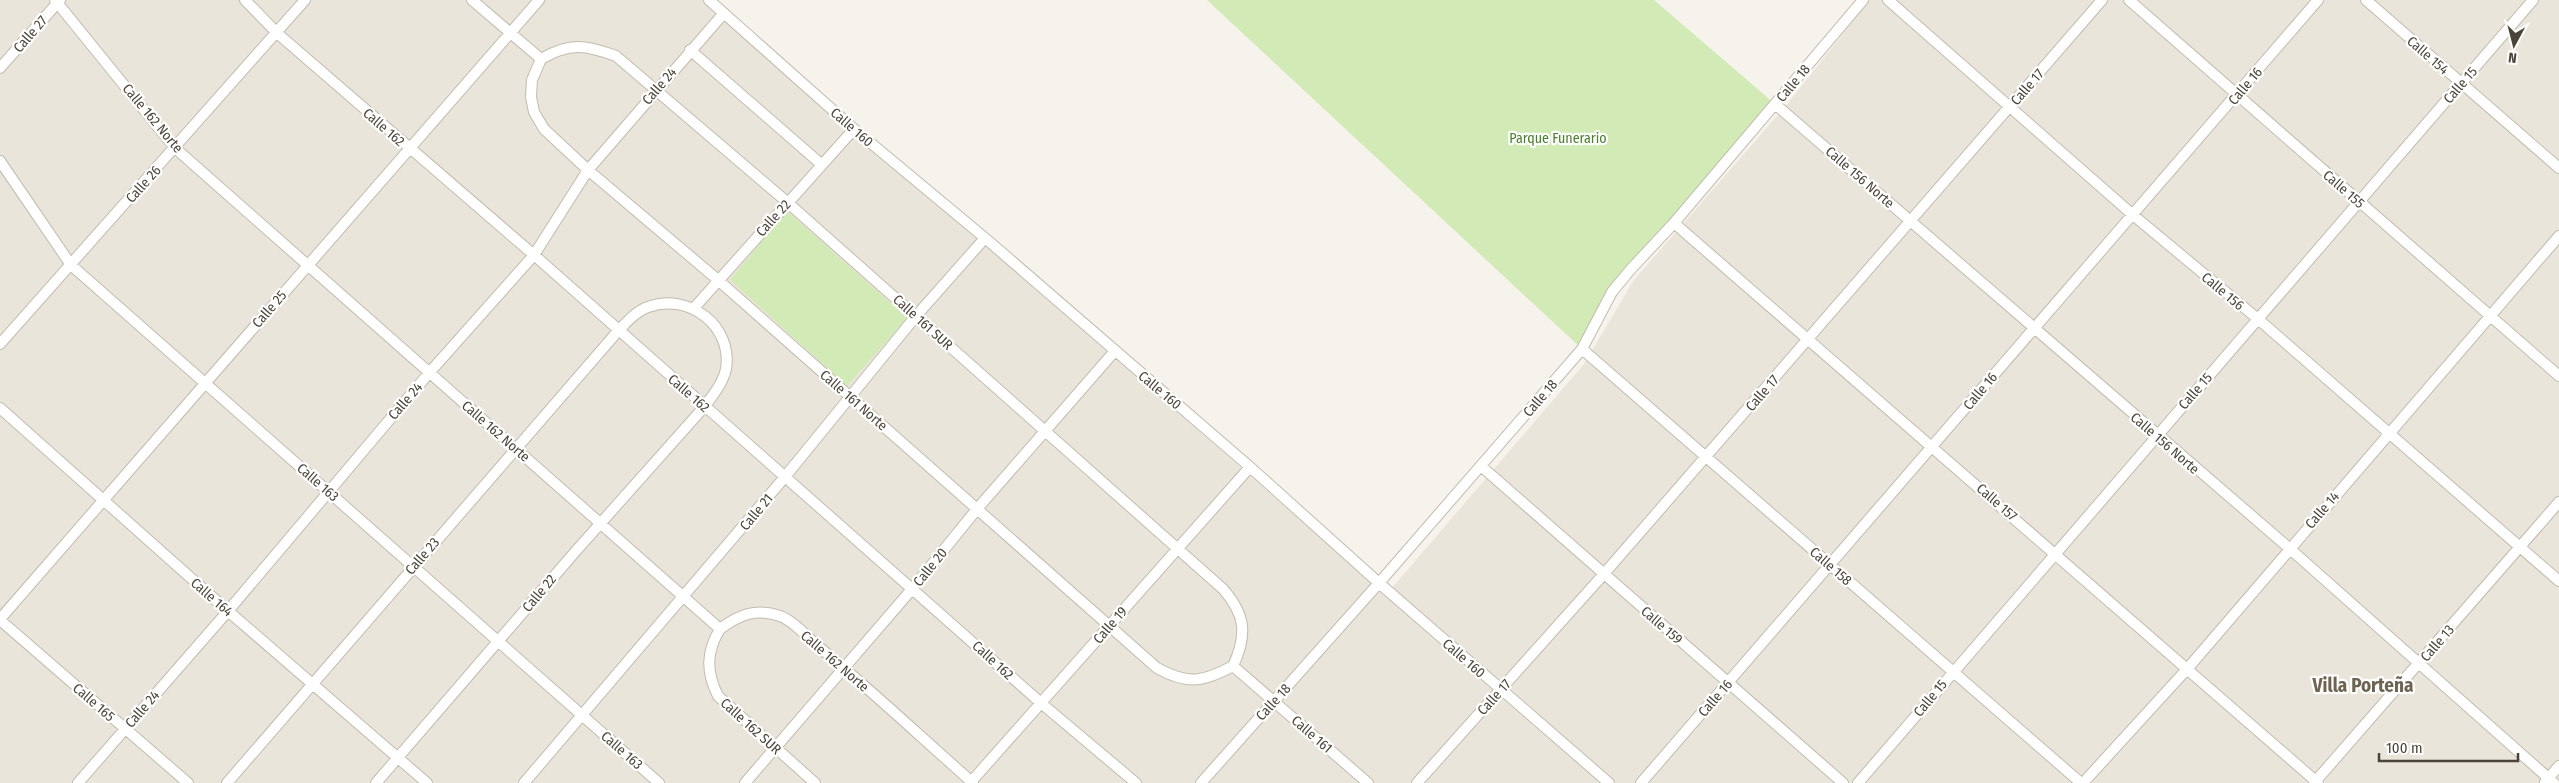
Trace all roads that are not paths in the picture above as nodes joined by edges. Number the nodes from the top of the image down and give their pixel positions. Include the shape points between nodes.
1 (245, 0) edge
2 (305, 0) edge
3 (472, 0) edge
4 (539, 0) edge
5 (709, 0) edge
6 (1863, 0) edge
7 (1888, 0) edge
8 (2102, 0) edge
9 (2129, 0) edge
10 (2318, 0) edge
11 (2366, 0) edge
12 (2533, 0) edge
13 (57, 1) edge
14 (724, 13) junction
15 (510, 32) junction
16 (277, 33) junction
17 (690, 50) junction
18 (541, 59) junction
19 (0, 68) edge
20 (2460, 84) junction
21 (656, 88) junction
22 (2237, 96) junction
23 (1775, 104) junction
24 (2010, 106) junction
25 (854, 129) junction
26 (175, 148) junction
27 (409, 150) junction
28 (0, 161) edge
29 (822, 164) junction
30 (2559, 168) edge
31 (588, 170) junction
32 (787, 202) junction
33 (2360, 202) junction
34 (2133, 215) junction
35 (1912, 222) junction
36 (1674, 223) junction
37 (2559, 236) edge
38 (985, 238) junction
39 (534, 256) junction
40 (72, 265) junction
41 (307, 265) junction
42 (718, 280) junction
43 (694, 308) junction
44 (2489, 315) junction
45 (916, 316) junction
46 (2258, 320) junction
47 (2033, 329) junction
48 (618, 331) junction
49 (2, 336) edge
50 (1809, 340) junction
51 (1582, 349) junction
52 (1114, 352) junction
53 (429, 373) junction
54 (2559, 376) edge
55 (205, 383) junction
56 (849, 396) junction
57 (705, 406) junction
58 (0, 408) edge
59 (1045, 432) junction
60 (2388, 433) junction
61 (2156, 436) junction
62 (1933, 447) junction
63 (516, 448) junction
64 (1707, 456) junction
65 (1482, 466) junction
66 (1250, 467) junction
67 (784, 478) junction
68 (328, 490) junction
69 (103, 500) junction
70 (2559, 502) edge
71 (977, 509) junction
72 (600, 523) junction
73 (2520, 546) junction
74 (1178, 548) junction
75 (2289, 548) junction
76 (2056, 554) junction
77 (1830, 565) junction
78 (413, 566) junction
79 (1603, 575) junction
80 (2559, 581) edge
81 (1379, 583) junction
82 (912, 589) junction
83 (684, 596) junction
84 (228, 611) junction
85 (0, 620) edge
86 (1110, 626) junction
87 (720, 628) junction
88 (498, 642) junction
89 (2419, 663) junction
90 (1233, 666) junction
91 (844, 668) junction
92 (2188, 668) junction
93 (1954, 670) junction
94 (1728, 682) junction
95 (312, 684) junction
96 (1501, 689) junction
97 (1274, 701) junction
98 (1041, 703) junction
99 (581, 715) junction
100 (125, 729) junction
101 (774, 747) junction
102 (398, 757) junction
103 (2559, 766) edge
104 (2549, 781) edge
105 (972, 782) edge
106 (2316, 782) edge
107 (78, 783) edge
108 (188, 783) edge
109 (227, 783) edge
110 (376, 783) edge
111 (427, 783) edge
112 (524, 783) edge
113 (659, 783) edge
114 (745, 783) edge
115 (815, 783) edge
116 (1136, 783) edge
117 (1201, 783) edge
118 (1368, 783) edge
119 (1418, 783) edge
120 (1608, 783) edge
121 (1641, 783) edge
122 (1843, 783) edge
123 (1858, 783) edge
124 (2082, 783) edge

1 - 16 street, Calle 162
2 - 16 street, Calle 26
3 - 15 street
4 - 15 street, Calle 25
5 - 14 street, Calle 160
6 - 23 street, Calle 18
7 - 24 street, Calle 156
8 - 24 street, Calle 17
9 - 22 street, Calle 155
10 - 22 street, Calle 16
11 - 20 street, Calle 154
12 - 20 street, Calle 15
13 - 19 street, Calle 27
13 - 26 street, Calle 162 Norte
14 - 17 street, Calle 24
14 - 25 street, Calle 160
15 - 18 street
15 - 27 street, Calle 25
16 - 26 street, Calle 26
16 - 27 street, Calle 162
17 - 21 street, Calle 24
17 - 29 street
18 - 21 street, Calle 161 SUR via 575,46 597,49 616,56
18 - 31 street, Calle 161 Norte via 532,80 534,112 544,129
20 - 30 street, Calle 154
20 - 33 street, Calle 15
21 - 31 street, Calle 24
21 - 32 street, Calle 161 SUR
22 - 33 street, Calle 155
22 - 34 street, Calle 16
23 - 35 street, Calle 156 Norte
23 - 36 street, Calle 18
24 - 34 street, Calle 156
24 - 35 street, Calle 17
25 - 29 street, Calle 22
25 - 38 street, Calle 160
26 - 40 street, Calle 26
26 - 41 street, Calle 162 Norte
27 - 39 street, Calle 162
27 - 41 street, Calle 25
28 - 40 street, Calle 163
29 - 32 street, Calle 22
31 - 39 street, Calle 24
31 - 42 street, Calle 161 Norte
32 - 42 street, Calle 22
32 - 45 street, Calle 161 SUR
33 - 44 street, Calle 155
33 - 46 street, Calle 15
34 - 46 street, Calle 156
34 - 47 street, Calle 16
35 - 47 street, Calle 156 Norte
35 - 50 street, Calle 17
36 - 50 street, Calle 157
36 - 51 street, Calle 18 via 1612,292
37 - 44 street, Calle 14
38 - 45 street, Calle 21
38 - 52 street, Calle 160
39 - 48 street, Calle 162
39 - 53 street, Calle 24
40 - 49 street, Calle 26
40 - 55 street, Calle 163
41 - 53 street, Calle 162 Norte
41 - 55 street, Calle 25
42 - 43 street, Calle 22
42 - 56 street, Calle 161 Norte
43 - 48 street, Calle 23 via 664,303 648,307
43 - 57 street, Calle 22 via 714,325 726,351 726,370
44 - 54 street, Calle 155
44 - 60 street, Calle 14
45 - 56 street, Calle 21
45 - 59 street, Calle 161 SUR
46 - 60 street, Calle 156
46 - 61 street, Calle 15
47 - 61 street, Calle 156 Norte
47 - 62 street, Calle 16
48 - 57 street, Calle 162
48 - 63 street, Calle 23
50 - 62 street, Calle 157
50 - 64 street, Calle 17
51 - 64 street, Calle 158
51 - 65 street, Calle 18
52 - 59 street, Calle 20
52 - 66 street, Calle 160
53 - 63 street, Calle 162 Norte
53 - 68 street, Calle 24
55 - 68 street, Calle 163
55 - 69 street, Calle 25
56 - 67 street, Calle 21
56 - 71 street, Calle 161 Norte
57 - 67 street, Calle 162
57 - 72 street, Calle 22
58 - 69 street, Calle 164
59 - 71 street, Calle 20
59 - 74 street, Calle 161 SUR
60 - 73 street, Calle 156
60 - 75 street, Calle 14
61 - 75 street, Calle 156 Norte
61 - 76 street, Calle 15
62 - 76 street, Calle 157
62 - 77 street, Calle 16
63 - 72 street, Calle 162 Norte
63 - 78 street, Calle 23
64 - 77 street, Calle 158
64 - 79 street, Calle 17
65 - 79 street, Calle 159
65 - 81 street, Calle 18
66 - 74 street, Calle 19
66 - 81 street, Calle 160
67 - 82 street, Calle 162
67 - 83 street, Calle 21
68 - 78 street, Calle 163
68 - 84 street, Calle 24
69 - 84 street, Calle 164
69 - 85 street, Calle 25
70 - 73 street, Calle 13
71 - 82 street, Calle 20
71 - 86 street, Calle 161 Norte
72 - 83 street, Calle 162 Norte
72 - 88 street, Calle 22
73 - 80 street, Calle 156
73 - 89 street, Calle 13
74 - 86 street, Calle 19
74 - 90 street, Calle 161 SUR via 1236,603 1242,617 1242,639
75 - 89 street, Calle 156 Norte
75 - 92 street, Calle 14
76 - 92 street, Calle 157
76 - 93 street, Calle 15
77 - 93 street, Calle 158
77 - 94 street, Calle 16
78 - 88 street, Calle 163
78 - 95 street, Calle 23
79 - 94 street, Calle 159
79 - 96 street, Calle 17
81 - 96 street, Calle 160
81 - 97 street, Calle 18
82 - 91 street, Calle 20
82 - 98 street, Calle 162
83 - 87 street, Calle 162 Norte
83 - 99 street, Calle 21
84 - 95 street, Calle 164
84 - 100 street, Calle 24
85 - 100 street, Calle 165
86 - 90 street, Calle 161 Norte via 1157,668 1172,676 1206,679
86 - 98 street, Calle 19
87 - 91 street, Calle 162 Norte via 737,616 749,613 764,612 783,617
87 - 101 street, Calle 162 SUR via 712,642 708,660 711,682 718,696
88 - 99 street, Calle 163
88 - 102 street, Calle 22
89 - 104 street, Calle 156 Norte
89 - 106 street, Calle 13
90 - 97 street, Calle 161
91 - 101 street, Calle 20
91 - 105 street, Calle 162 Norte
92 - 106 street, Calle 157
92 - 124 street, Calle 14
93 - 123 street, Calle 15
93 - 124 street, Calle 158
94 - 121 street, Calle 16
94 - 122 street, Calle 159
95 - 102 street, Calle 164
95 - 109 street, Calle 23
96 - 119 street, Calle 17
96 - 120 street, Calle 160
97 - 117 street, Calle 18
97 - 118 street, Calle 161
98 - 105 street, Calle 19
98 - 116 street, Calle 162
99 - 112 street, Calle 21
99 - 113 street, Calle 163
100 - 107 street, Calle 24
100 - 108 street, Calle 165
101 - 114 street, Calle 20
101 - 115 street, Calle 162 SUR
102 - 110 street, Calle 22
102 - 111 street, Calle 164
103 - 104 street

